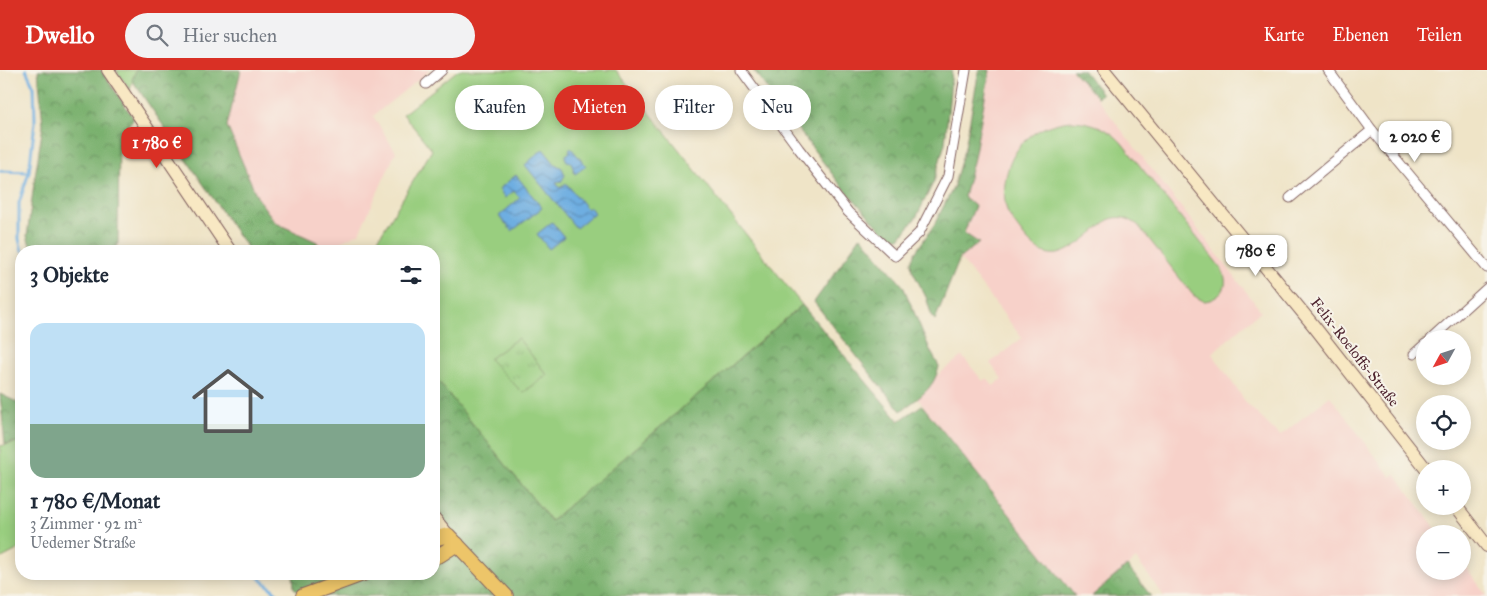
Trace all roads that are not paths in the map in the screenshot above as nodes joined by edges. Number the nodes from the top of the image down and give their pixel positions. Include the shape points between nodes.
1 (108, 70) edge
2 (442, 70) edge
3 (741, 70) edge
4 (966, 70) edge
5 (1104, 70) edge
6 (1328, 70) edge
7 (426, 84) dead end
8 (1372, 130) junction
9 (1290, 198) dead end
10 (226, 245) edge
11 (1487, 268) edge
12 (1487, 288) edge
13 (1441, 330) edge
14 (1419, 460) edge
15 (1463, 515) edge
16 (440, 525) edge
17 (440, 539) edge
18 (453, 540) junction
19 (1487, 546) edge
20 (440, 555) edge
21 (344, 580) edge
22 (303, 596) edge
23 (506, 596) edge

1 - 10 street
2 - 7 street
3 - 4 street via 848,212 895,256 919,233 948,176
5 - 14 street, Felix-Roeloffs-Straße
6 - 8 street
8 - 9 street
8 - 11 street
12 - 13 street
15 - 19 street
16 - 18 street
17 - 18 main road
18 - 20 main road
18 - 23 main road
21 - 22 main road

